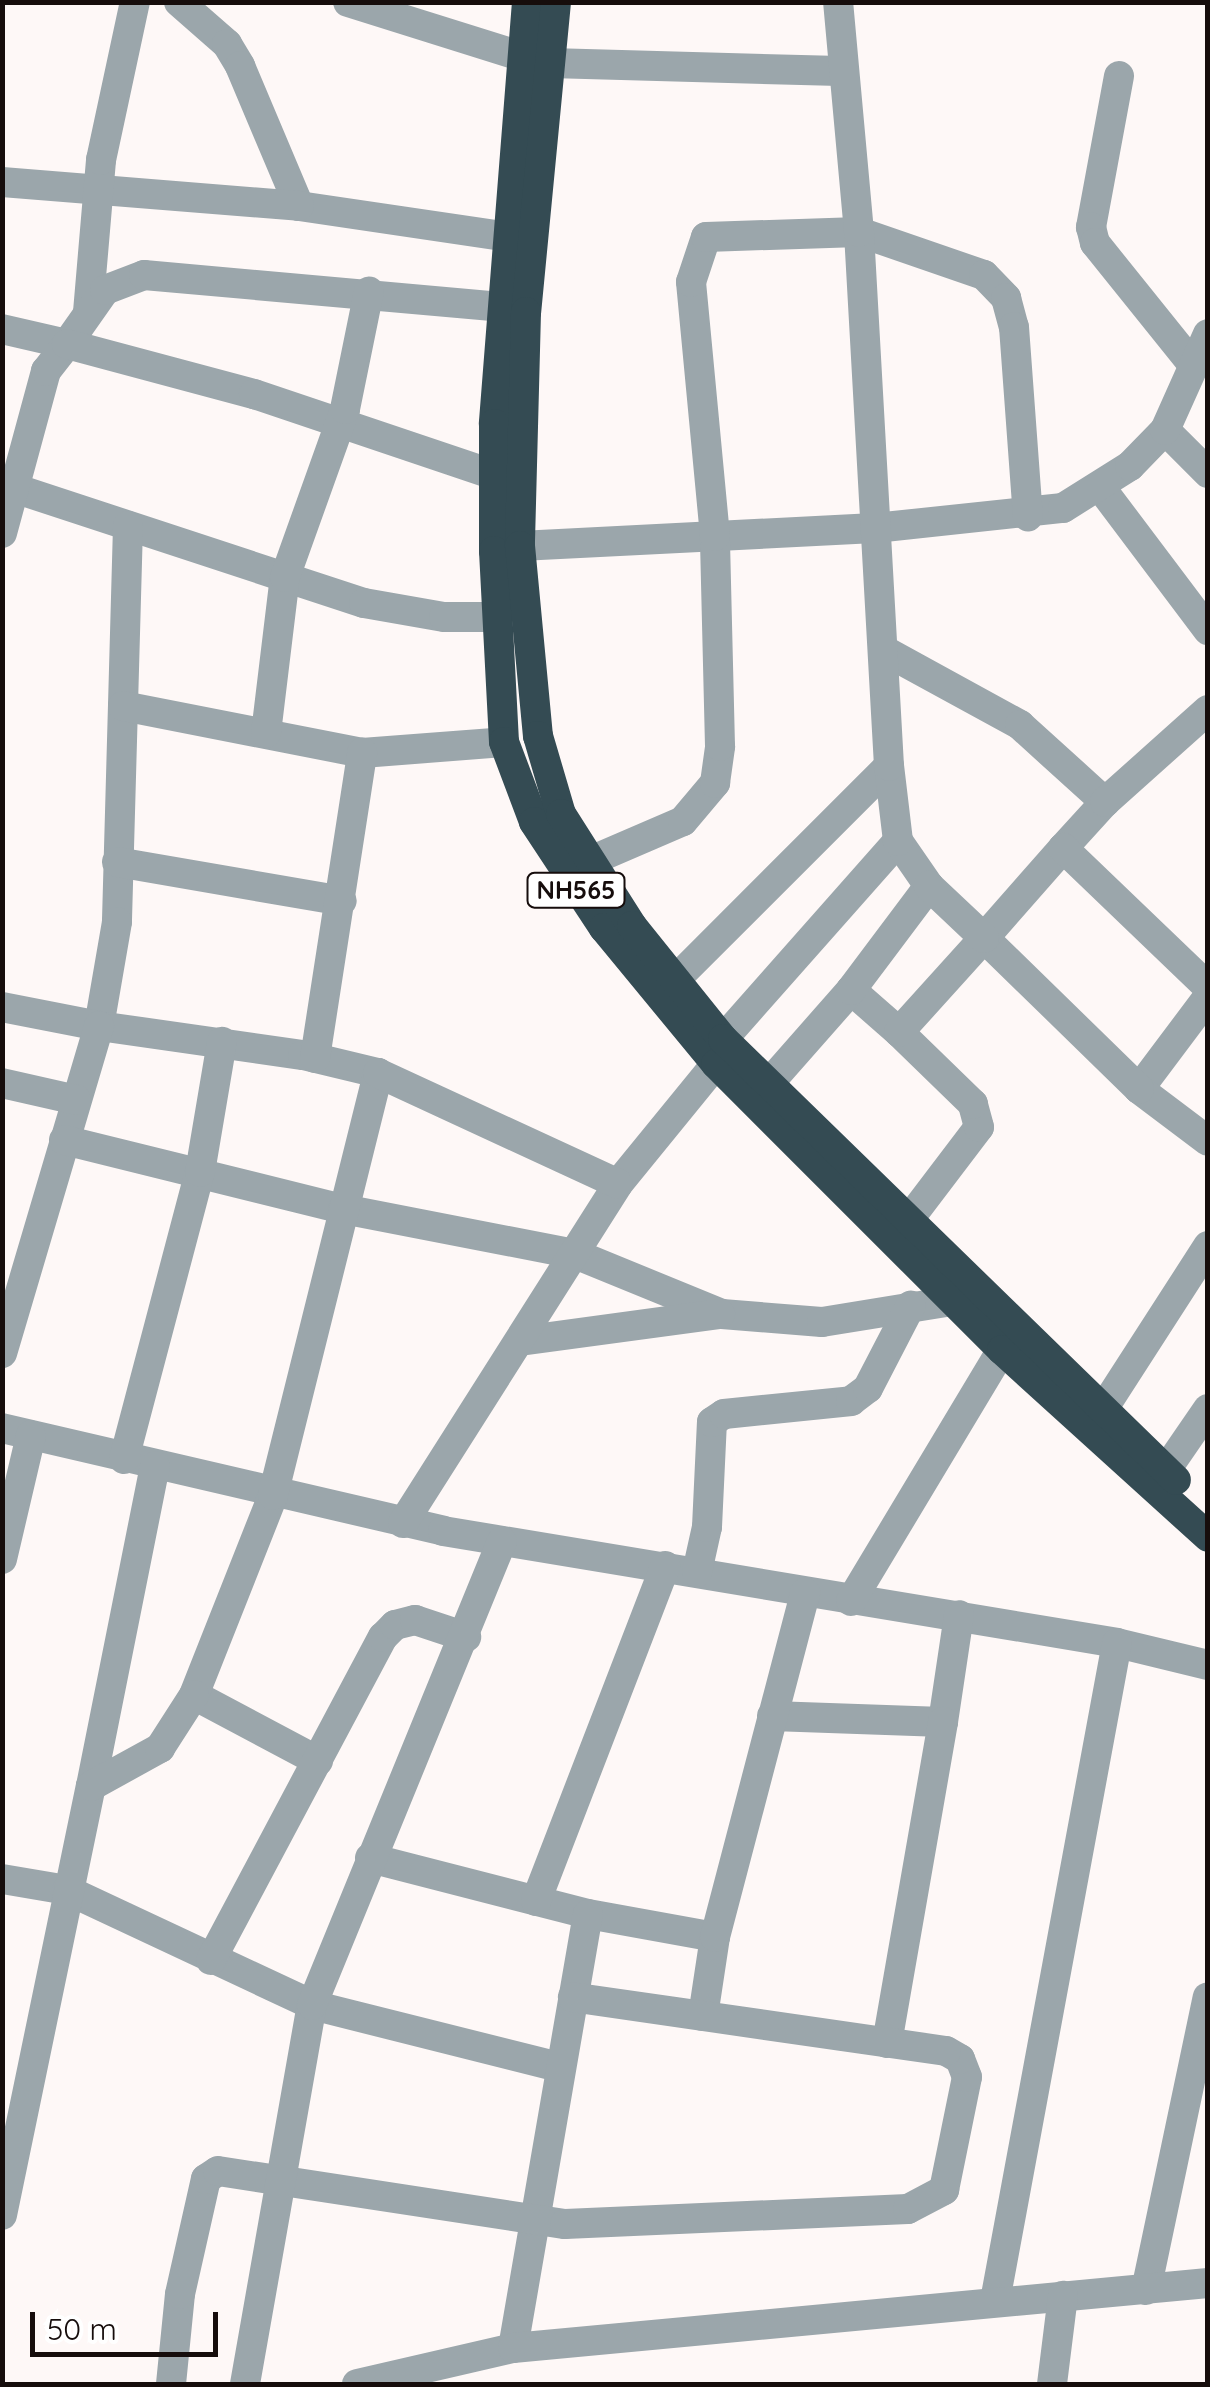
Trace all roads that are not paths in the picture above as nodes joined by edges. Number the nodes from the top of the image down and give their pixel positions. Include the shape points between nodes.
1 (135, 2) edge
2 (180, 2) edge
3 (348, 2) edge
4 (527, 2) edge
5 (556, 2) edge
6 (838, 2) edge
7 (537, 60) junction
8 (840, 71) junction
9 (1119, 76) dead end
10 (2, 182) edge
11 (99, 187) junction
12 (299, 206) junction
13 (859, 232) junction
14 (509, 237) junction
15 (369, 291) junction
16 (504, 307) junction
17 (88, 315) junction
18 (2, 328) edge
19 (1208, 334) edge
20 (67, 344) junction
21 (1194, 366) junction
22 (339, 425) junction
23 (1165, 430) junction
24 (1208, 472) edge
25 (494, 475) junction
26 (1101, 488) junction
27 (17, 489) junction
28 (1028, 516) junction
29 (128, 526) junction
30 (875, 528) junction
31 (2, 533) edge
32 (716, 536) junction
33 (520, 546) junction
34 (285, 578) junction
35 (497, 617) junction
36 (1208, 630) edge
37 (885, 651) junction
38 (122, 706) junction
39 (1208, 710) edge
40 (266, 732) junction
41 (504, 742) junction
42 (362, 752) junction
43 (889, 766) junction
44 (1105, 802) junction
45 (898, 841) junction
46 (1063, 848) junction
47 (117, 862) junction
48 (588, 862) junction
49 (928, 886) junction
50 (342, 901) junction
51 (984, 938) junction
52 (673, 982) junction
53 (1208, 987) edge
54 (851, 990) junction
55 (1208, 996) edge
56 (2, 1006) edge
57 (100, 1026) junction
58 (898, 1032) junction
59 (222, 1042) junction
60 (719, 1051) junction
61 (315, 1058) junction
62 (378, 1073) junction
63 (770, 1082) junction
64 (2, 1083) edge
65 (1139, 1089) junction
66 (76, 1100) junction
67 (64, 1140) junction
68 (1208, 1140) edge
69 (200, 1172) junction
70 (618, 1184) junction
71 (343, 1209) junction
72 (910, 1218) junction
73 (1208, 1246) edge
74 (575, 1254) junction
75 (16, 1263) edge
76 (952, 1301) junction
77 (911, 1305) junction
78 (722, 1314) junction
79 (520, 1340) junction
80 (1002, 1350) junction
81 (2, 1353) edge
82 (1103, 1409) junction
83 (1208, 1409) edge
84 (17, 1432) edge
85 (124, 1459) junction
86 (156, 1466) junction
87 (1166, 1470) junction
88 (273, 1495) junction
89 (1208, 1510) edge
90 (403, 1523) junction
91 (1208, 1537) edge
92 (502, 1541) junction
93 (2, 1559) edge
94 (665, 1566) junction
95 (697, 1572) junction
96 (805, 1593) junction
97 (851, 1601) junction
98 (960, 1615) junction
99 (466, 1637) junction
100 (1117, 1642) junction
101 (1208, 1665) edge
102 (194, 1694) junction
103 (772, 1716) junction
104 (944, 1722) junction
105 (318, 1761) junction
106 (91, 1786) junction
107 (370, 1858) junction
108 (2, 1879) edge
109 (68, 1890) junction
110 (536, 1902) junction
111 (588, 1914) junction
112 (716, 1937) junction
113 (211, 1960) junction
114 (573, 1997) junction
115 (1208, 1997) edge
116 (312, 2005) junction
117 (703, 2016) junction
118 (887, 2043) junction
119 (559, 2067) junction
120 (278, 2176) junction
121 (2, 2215) edge
122 (533, 2222) junction
123 (1208, 2283) edge
124 (1146, 2290) junction
125 (1063, 2296) junction
126 (995, 2302) junction
127 (513, 2348) junction
128 (394, 2380) edge
129 (171, 2384) edge
130 (244, 2384) edge
131 (357, 2384) edge
132 (1052, 2384) edge

1 - 11 street
2 - 12 street via 227,44 240,66
3 - 7 street
4 - 7 highway, NH565
5 - 7 highway, NH565
6 - 8 street
7 - 8 street
7 - 14 highway, NH565
7 - 33 highway, NH565
8 - 13 street
9 - 21 street via 1091,227 1095,243
10 - 11 street
11 - 12 street
11 - 17 street
12 - 14 street
13 - 28 street via 984,275 1006,298
13 - 30 street
13 - 32 street via 720,233 698,247 691,282
14 - 16 highway, NH565
15 - 16 street
15 - 17 street via 144,274 105,290
15 - 22 street
16 - 25 highway, NH565
17 - 20 street
18 - 20 street
19 - 21 street
20 - 22 street via 254,394
20 - 27 street via 46,371
21 - 23 street
22 - 25 street
22 - 34 street
23 - 24 street
23 - 26 street
25 - 35 highway, NH565
26 - 28 street
26 - 36 street
27 - 29 street
27 - 31 street
28 - 30 street
29 - 34 street
29 - 38 street
30 - 32 street
30 - 37 street
32 - 33 street
32 - 48 street via 720,746 714,782 683,821
33 - 48 highway, NH565 via 538,736 562,814
34 - 35 street via 421,614
34 - 40 street
35 - 41 highway, NH565
37 - 43 street
37 - 44 street via 1020,726
38 - 40 street
38 - 47 street
39 - 44 street
40 - 42 street
41 - 42 street
41 - 60 highway, NH565 via 534,822 564,873
42 - 50 street
43 - 45 street
43 - 52 street
44 - 46 street
45 - 49 street
45 - 60 street
46 - 51 street
46 - 53 street
47 - 50 street
47 - 57 street via 117,922
48 - 52 highway, NH565
49 - 51 street
49 - 54 street
50 - 61 street
51 - 58 street
51 - 65 street
52 - 60 highway, NH565
54 - 58 street
54 - 63 street
55 - 65 street
56 - 57 street
57 - 59 street
57 - 66 street
58 - 72 street via 972,1104 979,1127
59 - 61 street
59 - 69 street
60 - 63 highway, NH565
60 - 70 street
60 - 76 highway, NH565
61 - 62 street
62 - 70 street
62 - 71 street
63 - 72 highway, NH565
64 - 66 street
65 - 68 street
66 - 67 street
67 - 69 street
67 - 75 street
69 - 71 street
69 - 85 street
70 - 74 street
71 - 74 street
71 - 88 street
72 - 82 highway, NH565
73 - 82 street
74 - 78 street
74 - 79 street
75 - 81 street
76 - 77 street
76 - 80 highway, NH565
77 - 78 street via 822,1322
77 - 95 street via 868,1388 851,1401 724,1414 712,1422 707,1527
78 - 79 street
79 - 90 street
80 - 91 highway, NH565
80 - 97 street
82 - 87 highway, NH565
83 - 87 street
84 - 85 street
84 - 93 street
85 - 86 street
86 - 88 street
86 - 106 street
87 - 89 highway, NH565
88 - 90 street
88 - 102 street
90 - 92 street
92 - 94 street
92 - 99 street
94 - 95 street
94 - 110 street
95 - 96 street
96 - 97 street
96 - 103 street
97 - 98 street
98 - 100 street
98 - 104 street
99 - 105 street via 416,1620 395,1624
99 - 107 street
100 - 101 street
100 - 126 street
102 - 105 street
102 - 106 street via 160,1748
103 - 104 street
103 - 112 street
104 - 118 street
105 - 113 street
106 - 109 street
107 - 110 street
107 - 116 street
108 - 109 street
109 - 113 street
109 - 121 street
110 - 111 street
111 - 112 street
111 - 114 street
112 - 117 street
113 - 116 street
114 - 117 street
114 - 119 street
115 - 124 street
116 - 119 street
116 - 120 street
117 - 118 street
118 - 122 street via 946,2052 966,2068 944,2190 926,2204 612,2224
119 - 122 street
120 - 122 street
120 - 129 street via 218,2171 206,2179 180,2294
120 - 130 street
122 - 127 street
123 - 124 street
124 - 125 street
125 - 126 street
125 - 132 street
126 - 127 street
127 - 128 street
128 - 131 street

